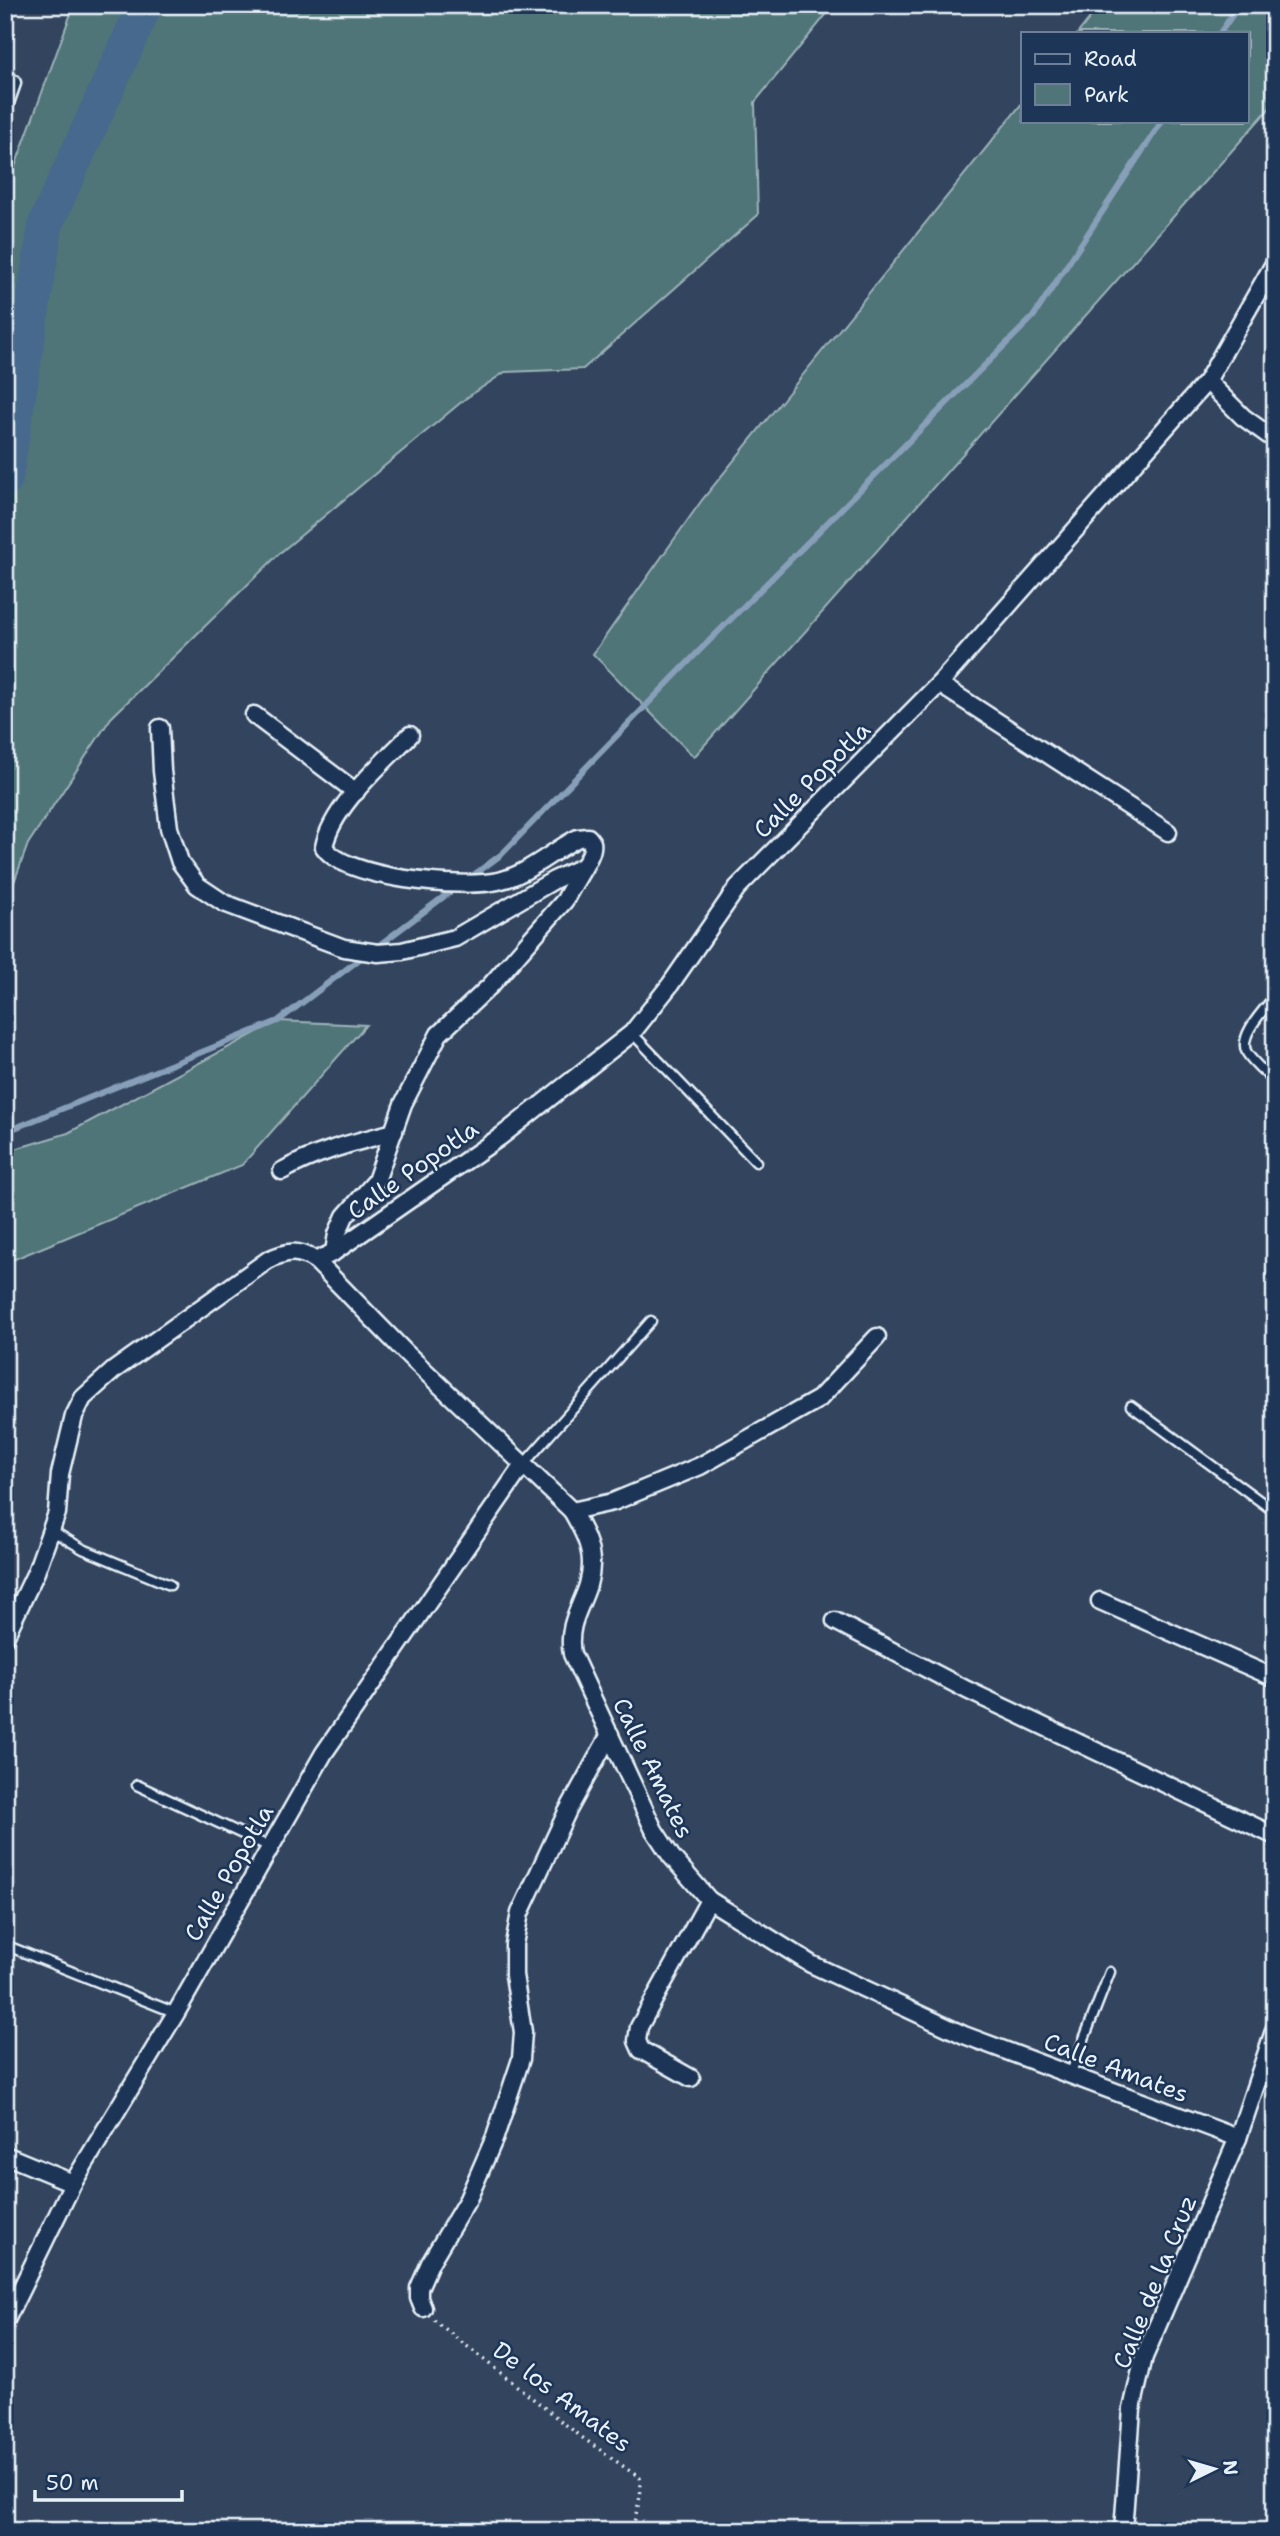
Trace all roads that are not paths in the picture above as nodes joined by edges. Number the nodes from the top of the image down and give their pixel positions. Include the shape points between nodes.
1 (12, 83) dead end
2 (5, 103) edge
3 (1275, 262) edge
4 (1208, 381) junction
5 (1275, 440) edge
6 (939, 684) junction
7 (254, 715) dead end
8 (160, 728) dead end
9 (410, 735) dead end
10 (356, 792) junction
11 (1168, 832) dead end
12 (582, 867) junction
13 (1275, 996) edge
14 (632, 1033) junction
15 (1275, 1082) edge
16 (394, 1132) junction
17 (755, 1162) dead end
18 (282, 1171) dead end
19 (334, 1252) junction
20 (316, 1261) junction
21 (650, 1321) dead end
22 (877, 1338) dead end
23 (1131, 1406) dead end
24 (523, 1465) junction
25 (572, 1511) junction
26 (1275, 1512) edge
27 (51, 1530) junction
28 (170, 1585) dead end
29 (1100, 1601) dead end
30 (835, 1621) dead end
31 (5, 1637) edge
32 (1275, 1678) edge
33 (610, 1734) junction
34 (137, 1785) dead end
35 (1275, 1836) edge
36 (270, 1847) junction
37 (709, 1900) junction
38 (5, 1945) edge
39 (1110, 1972) dead end
40 (176, 2013) junction
41 (1275, 2028) edge
42 (1070, 2076) junction
43 (691, 2078) dead end
44 (1238, 2138) junction
45 (5, 2155) edge
46 (73, 2183) junction
47 (423, 2308) road end
48 (7, 2314) edge
49 (1123, 2531) edge

1 - 2 street
3 - 4 street, Calle Popotla
4 - 5 street via 1243,417
4 - 6 street, Calle Popotla
6 - 11 street
6 - 14 street, Calle Popotla via 737,887
7 - 10 street
8 - 12 street via 169,828 180,862 197,885 225,903 344,948 402,951 455,938
9 - 10 street
10 - 12 street via 330,828 324,847 346,864 420,881 499,881 585,836 592,848
12 - 16 street via 565,900 490,986 439,1034 402,1104
13 - 15 lane via 1247,1035 1245,1045
14 - 17 lane
14 - 19 street, Calle Popotla via 500,1137
16 - 18 street via 302,1160
16 - 19 street via 376,1181 345,1216
19 - 20 street, Calle Popotla
20 - 24 street, Calle Amates
20 - 27 street via 297,1251 268,1260 114,1370 83,1398 74,1416
21 - 24 lane
22 - 25 street via 819,1399 700,1466 613,1502
23 - 26 lane
24 - 25 street, Calle Amates
24 - 36 street, Calle Popotla via 324,1753
25 - 33 street, Calle Amates via 592,1564 571,1623 572,1654
27 - 28 lane via 83,1549
27 - 31 street
29 - 32 street
30 - 35 street via 967,1690
33 - 37 street, Calle Amates via 654,1830
33 - 47 street via 520,1913 514,1975 522,2011 522,2059 468,2200 419,2288
34 - 36 lane
36 - 40 street, Calle Popotla
37 - 42 street, Calle Amates via 811,1964 964,2035
37 - 43 street via 639,2027 637,2041 641,2050
38 - 40 lane
39 - 42 lane
40 - 46 street, Calle Popotla
41 - 44 street, Calle de la Cruz
42 - 44 street, Calle Amates
44 - 49 street, Calle de la Cruz via 1144,2357 1132,2409
45 - 46 street
46 - 48 street, Calle Popotla

